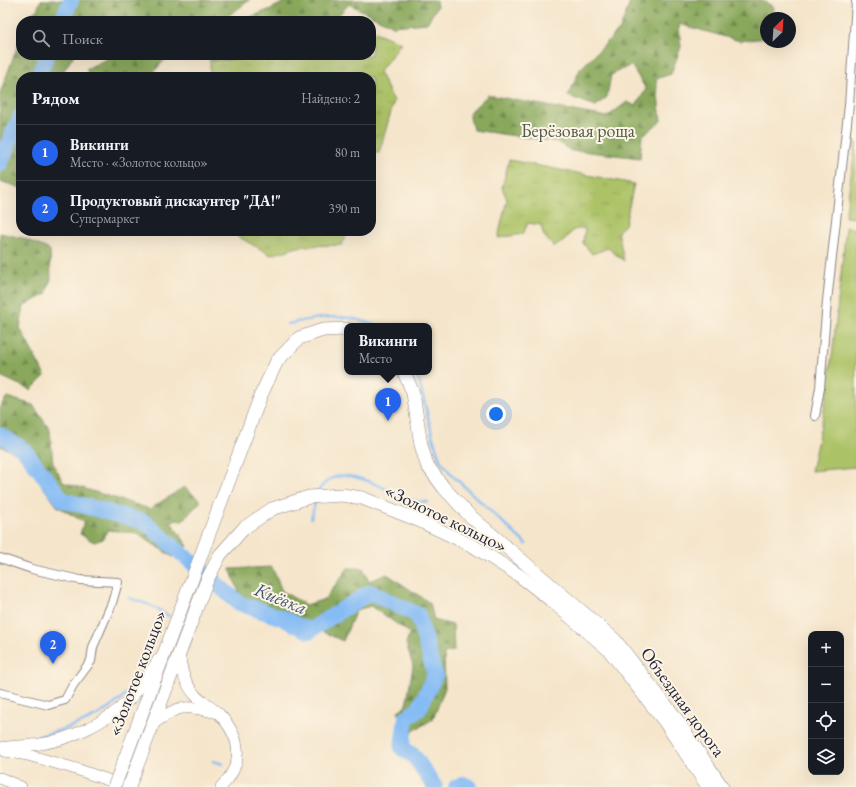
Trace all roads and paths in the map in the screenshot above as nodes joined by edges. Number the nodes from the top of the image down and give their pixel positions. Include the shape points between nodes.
1 (856, 2) edge
2 (344, 328) edge
3 (405, 375) edge
4 (815, 416) dead end
5 (0, 558) edge
6 (612, 645) junction
7 (173, 650) junction
8 (0, 693) edge
9 (218, 714) junction
10 (152, 726) junction
11 (0, 749) edge
12 (0, 778) edge
13 (21, 787) edge
14 (114, 787) edge
15 (129, 787) edge
16 (221, 787) edge
17 (708, 787) edge
18 (722, 787) edge

1 - 4 street via 849,105
2 - 7 highway, «Золотое кольцо» via 323,330 299,338 277,361 261,395
3 - 6 highway, «Золотое кольцо» via 413,393 421,445 427,465 444,488 468,515
5 - 8 street via 32,569 80,580 118,582 112,604 93,647 91,661 65,700 48,705
6 - 7 highway, «Золотое кольцо» via 520,576 475,547 418,520 362,498 342,495 309,497 272,509 244,528 220,555
6 - 17 highway, Объездная дорога
6 - 18 highway, Объездная дорога via 675,717
7 - 9 main road via 182,675 196,696
7 - 10 highway, «Золотое кольцо»
7 - 11 main road via 127,702 89,728 40,744
7 - 14 highway, «Золотое кольцо», bridge via 140,716
9 - 10 main road via 182,707 166,714
9 - 16 main road via 232,730 237,754 234,769
10 - 15 highway, «Золотое кольцо»
11 - 15 main road via 36,757
12 - 13 main road

